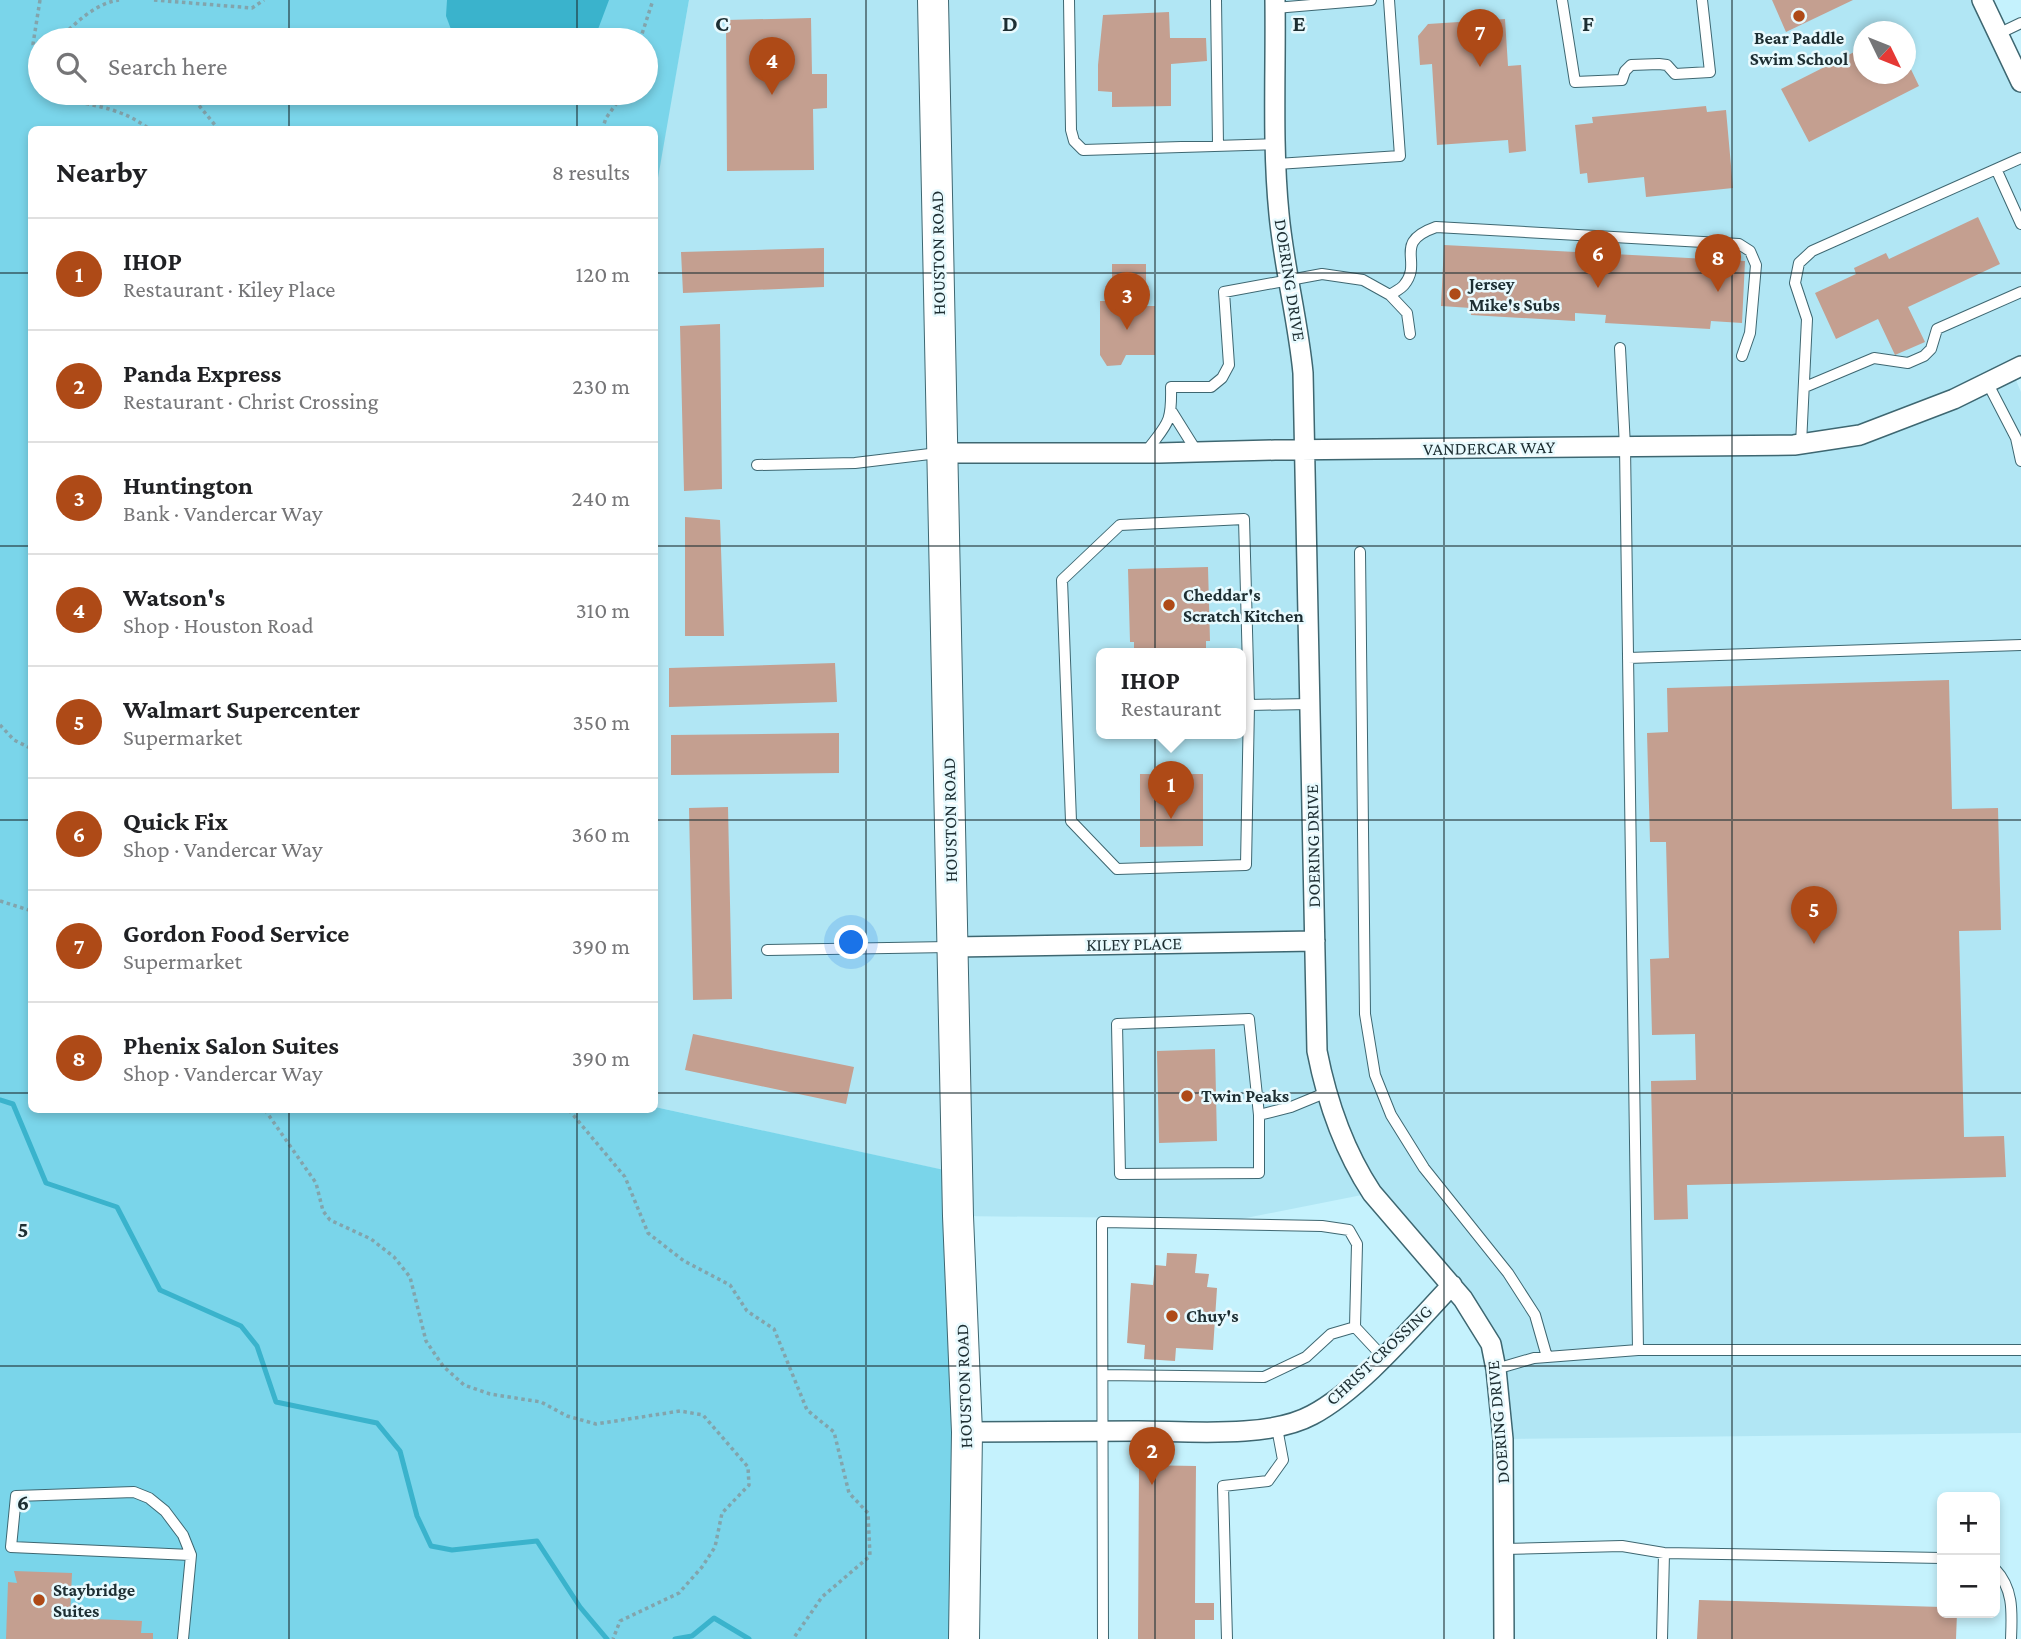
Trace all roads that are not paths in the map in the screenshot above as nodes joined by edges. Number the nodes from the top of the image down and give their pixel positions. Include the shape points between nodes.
1 (933, 0) edge
2 (1069, 0) edge
3 (1216, 0) edge
4 (1371, 0) edge
5 (1389, 0) edge
6 (1562, 0) edge
7 (1702, 0) edge
8 (1982, 0) edge
9 (1275, 4) edge
10 (2021, 23) edge
11 (1998, 34) junction
12 (2021, 82) edge
13 (1218, 145) junction
14 (1277, 154) junction
15 (2021, 158) edge
16 (1997, 171) junction
17 (2021, 224) edge
18 (1289, 281) junction
19 (2021, 292) edge
20 (1390, 295) junction
21 (1410, 334) dead end
22 (1620, 348) dead end
23 (1742, 356) dead end
24 (2021, 366) edge
25 (1987, 382) junction
26 (1805, 387) junction
27 (1172, 412) junction
28 (1801, 444) junction
29 (1625, 447) junction
30 (1304, 450) junction
31 (1198, 452) junction
32 (942, 453) junction
33 (1145, 453) junction
34 (2021, 461) edge
35 (757, 465) dead end
36 (1360, 552) dead end
37 (2021, 645) edge
38 (1628, 658) junction
39 (1310, 704) junction
40 (1249, 705) junction
41 (1315, 941) junction
42 (953, 947) junction
43 (767, 950) dead end
44 (1325, 1093) junction
45 (1259, 1115) junction
46 (1452, 1285) junction
47 (1354, 1327) junction
48 (1638, 1350) junction
49 (2021, 1350) edge
50 (1383, 1357) junction
51 (1547, 1357) junction
52 (1496, 1369) junction
53 (1102, 1375) junction
54 (1277, 1428) junction
55 (1102, 1431) junction
56 (967, 1432) junction
57 (1504, 1549) junction
58 (1664, 1553) junction
59 (191, 1555) junction
60 (1937, 1558) edge
61 (2000, 1575) edge
62 (183, 1639) edge
63 (964, 1639) edge
64 (1103, 1639) edge
65 (1227, 1639) edge
66 (1504, 1639) edge
67 (1662, 1639) edge
68 (2011, 1639) edge

1 - 32 main road, HOUSTON ROAD
2 - 13 lane via 1071,130 1083,150
3 - 13 lane
4 - 9 lane
5 - 14 lane via 1400,156
6 - 7 lane via 1574,82 1622,80 1631,65 1667,65 1675,74 1710,72
8 - 11 street
9 - 14 street, DOERING DRIVE
10 - 11 lane
11 - 12 street
13 - 14 lane
14 - 18 street, DOERING DRIVE via 1279,219
15 - 16 lane
16 - 17 lane
16 - 26 lane via 1812,251 1799,263 1795,283 1807,319
18 - 20 lane via 1322,274 1363,280
18 - 27 lane via 1224,292 1229,365 1211,387 1171,387
18 - 30 street, DOERING DRIVE via 1300,342
19 - 26 lane via 1937,329 1924,356 1908,363 1874,358
20 - 21 lane via 1407,313
20 - 23 lane via 1404,286 1410,274 1412,242 1420,233 1436,228 1739,244 1750,251 1756,265 1751,333
22 - 29 lane
24 - 25 street, VANDERCAR WAY
25 - 28 street, VANDERCAR WAY via 1860,435
25 - 34 lane via 2016,438
26 - 28 lane
27 - 31 lane
27 - 33 lane via 1165,430
28 - 29 street, VANDERCAR WAY
29 - 30 street, VANDERCAR WAY
29 - 38 lane
30 - 31 street, VANDERCAR WAY
30 - 39 street, DOERING DRIVE
31 - 33 street, VANDERCAR WAY
32 - 33 street, VANDERCAR WAY
32 - 35 lane via 855,463
32 - 42 main road, HOUSTON ROAD
36 - 51 lane via 1365,1014 1375,1075 1391,1115 1423,1168 1508,1273 1535,1315
37 - 38 lane
38 - 48 lane
39 - 40 lane
39 - 41 street, DOERING DRIVE
40 - 40 lane via 1246,865 1117,869 1071,821 1062,580 1120,525 1244,519
41 - 42 street, KILEY PLACE
41 - 44 street, DOERING DRIVE via 1317,1051
42 - 43 lane
42 - 56 main road, HOUSTON ROAD
44 - 45 lane
44 - 46 street, DOERING DRIVE via 1367,1185
45 - 45 lane via 1259,1173 1120,1174 1117,1024 1249,1019
46 - 50 street, CHRIST CROSSING
46 - 52 street, DOERING DRIVE via 1491,1344
47 - 50 lane
47 - 53 lane via 1331,1334 1307,1357 1265,1377
47 - 53 lane via 1357,1244 1349,1230 1102,1222
48 - 49 lane
48 - 51 lane
50 - 54 street, CHRIST CROSSING via 1339,1398 1310,1417
51 - 52 lane
52 - 57 street, DOERING DRIVE via 1503,1439
53 - 55 lane
54 - 55 street, CHRIST CROSSING
54 - 65 lane via 1283,1460 1268,1481 1223,1486
55 - 56 street, CHRIST CROSSING
55 - 64 lane
56 - 63 main road, HOUSTON ROAD
57 - 58 lane via 1622,1546
57 - 66 street, DOERING DRIVE
58 - 60 lane
58 - 67 lane
59 - 59 lane via 165,1511 134,1492 16,1496 11,1547
59 - 62 lane
61 - 68 lane via 2012,1604

